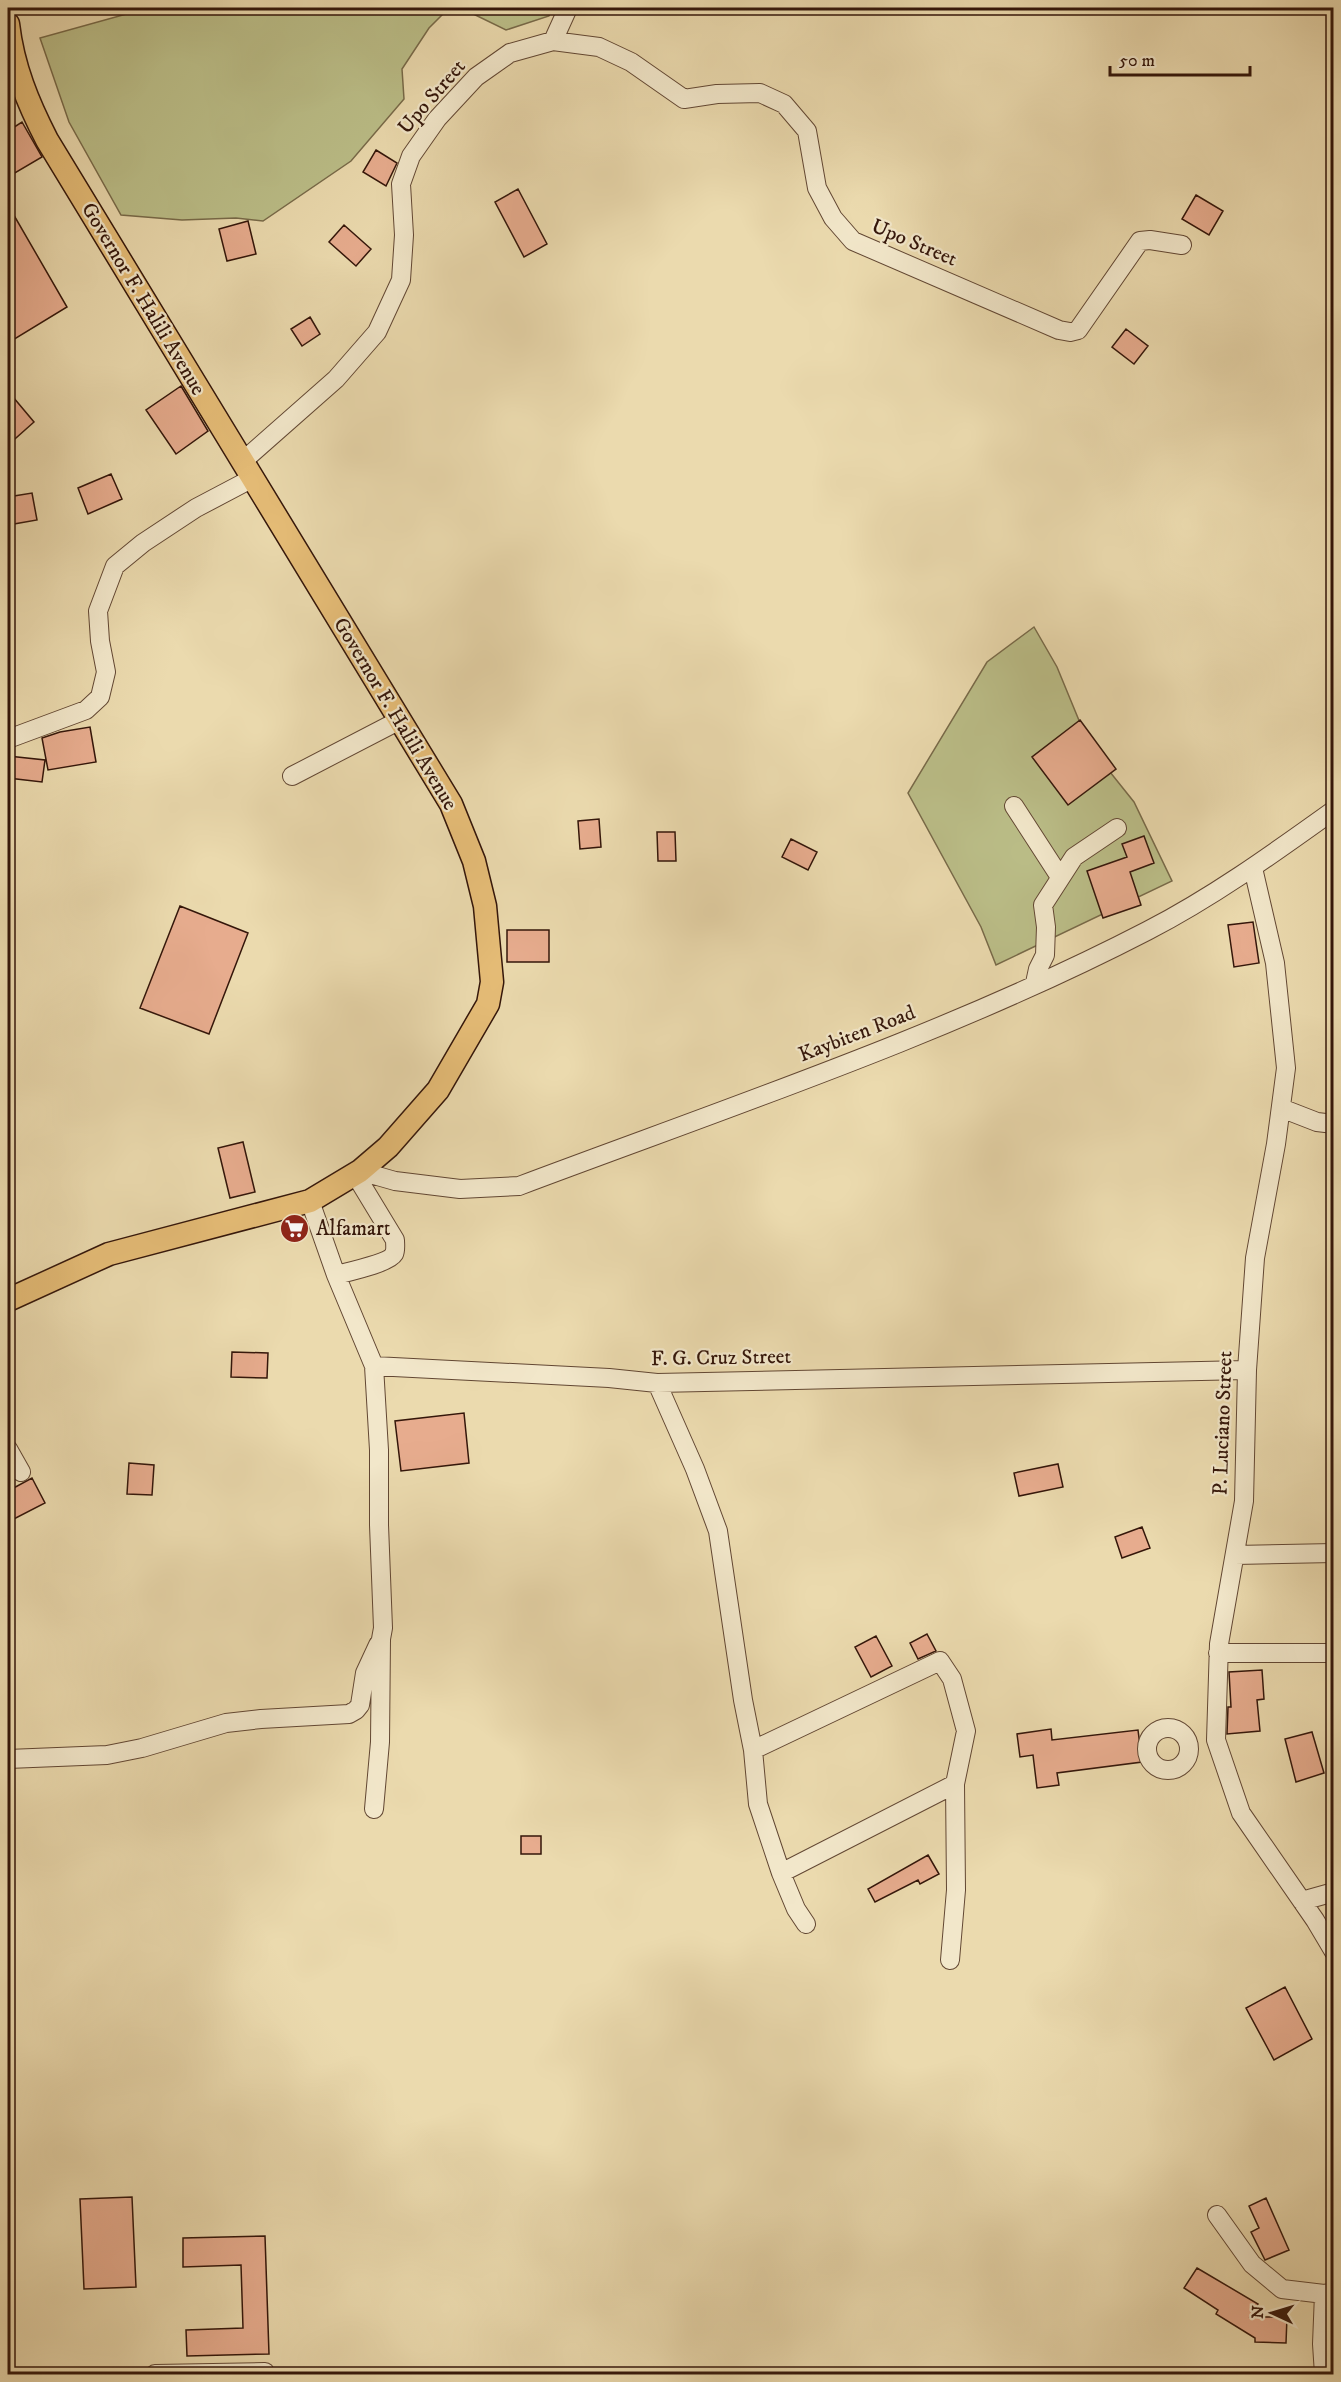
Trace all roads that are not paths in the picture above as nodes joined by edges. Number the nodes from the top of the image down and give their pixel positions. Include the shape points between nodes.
1 (568, 8) edge
2 (8, 24) edge
3 (554, 41) junction
4 (1182, 245) dead end
5 (247, 470) junction
6 (400, 720) junction
7 (8, 739) edge
8 (292, 776) dead end
9 (1014, 806) dead end
10 (1334, 810) edge
11 (1117, 828) dead end
12 (1253, 868) junction
13 (1060, 877) junction
14 (1035, 983) junction
15 (1281, 1108) junction
16 (1334, 1124) edge
17 (358, 1172) junction
18 (310, 1201) junction
19 (336, 1275) junction
20 (8, 1300) edge
21 (374, 1366) junction
22 (1247, 1370) junction
23 (657, 1383) junction
24 (8, 1449) edge
25 (21, 1472) dead end
26 (1334, 1553) edge
27 (1235, 1555) junction
28 (381, 1639) junction
29 (1218, 1653) junction
30 (1334, 1653) edge
31 (1216, 1740) junction
32 (1190, 1745) dead end
33 (753, 1750) junction
34 (8, 1759) edge
35 (955, 1785) junction
36 (374, 1809) dead end
37 (780, 1873) junction
38 (1334, 1892) edge
39 (1302, 1901) junction
40 (806, 1924) dead end
41 (1334, 1952) edge
42 (950, 1960) dead end
43 (1217, 2215) dead end
44 (1329, 2293) edge
45 (265, 2372) dead end
46 (154, 2374) edge
47 (1324, 2374) edge

1 - 3 street
2 - 5 main road, Governor F. Halili Avenue via 25,96 46,140
3 - 4 street, Upo Street via 598,47 631,62 684,99 760,93 784,104 807,131 817,188 832,218 853,241 1059,330 1078,330 1140,241
3 - 5 street, Upo Street via 510,53 476,78 437,119 411,156 401,184 401,280 377,332
5 - 6 main road, Governor F. Halili Avenue
5 - 7 street, Upo Street via 116,566 98,612 106,672 100,697 86,710
6 - 8 street
6 - 17 main road, Governor F. Halili Avenue via 451,804 474,861 485,906 492,982 488,1004 438,1090 388,1147
9 - 13 street
10 - 12 street, Kaybiten Road
11 - 13 street via 1074,857
12 - 14 street, Kaybiten Road via 1148,930
12 - 15 street, P. Luciano Street via 1275,963 1286,1068
13 - 14 street via 1043,905 1045,955
14 - 17 street, Kaybiten Road via 933,1030 519,1186 460,1189
15 - 16 street
15 - 22 street, P. Luciano Street via 1255,1258
17 - 18 main road, Governor F. Halili Avenue
17 - 19 street via 395,1240 395,1252 378,1263
18 - 19 street
18 - 20 main road, Governor F. Halili Avenue via 108,1254
19 - 21 street
21 - 23 street, F. G. Cruz Street
21 - 28 street
22 - 23 street, F. G. Cruz Street
22 - 27 street, P. Luciano Street via 1244,1501
23 - 33 street via 718,1531
24 - 25 street
26 - 27 street
27 - 29 street, P. Luciano Street
28 - 34 street via 365,1673 360,1705 349,1714 226,1723 107,1755
28 - 36 street via 380,1742
29 - 30 street
29 - 31 street, P. Luciano Street
31 - 32 street
31 - 39 street, P. Luciano Street via 1241,1814
33 - 35 street via 940,1661 952,1679 966,1731
33 - 37 street via 758,1804
35 - 37 street
35 - 42 street via 956,1890
37 - 40 street
38 - 39 street
39 - 41 street, P. Luciano Street
43 - 44 street via 1252,2264 1282,2289
44 - 47 street via 1322,2344
45 - 46 street

